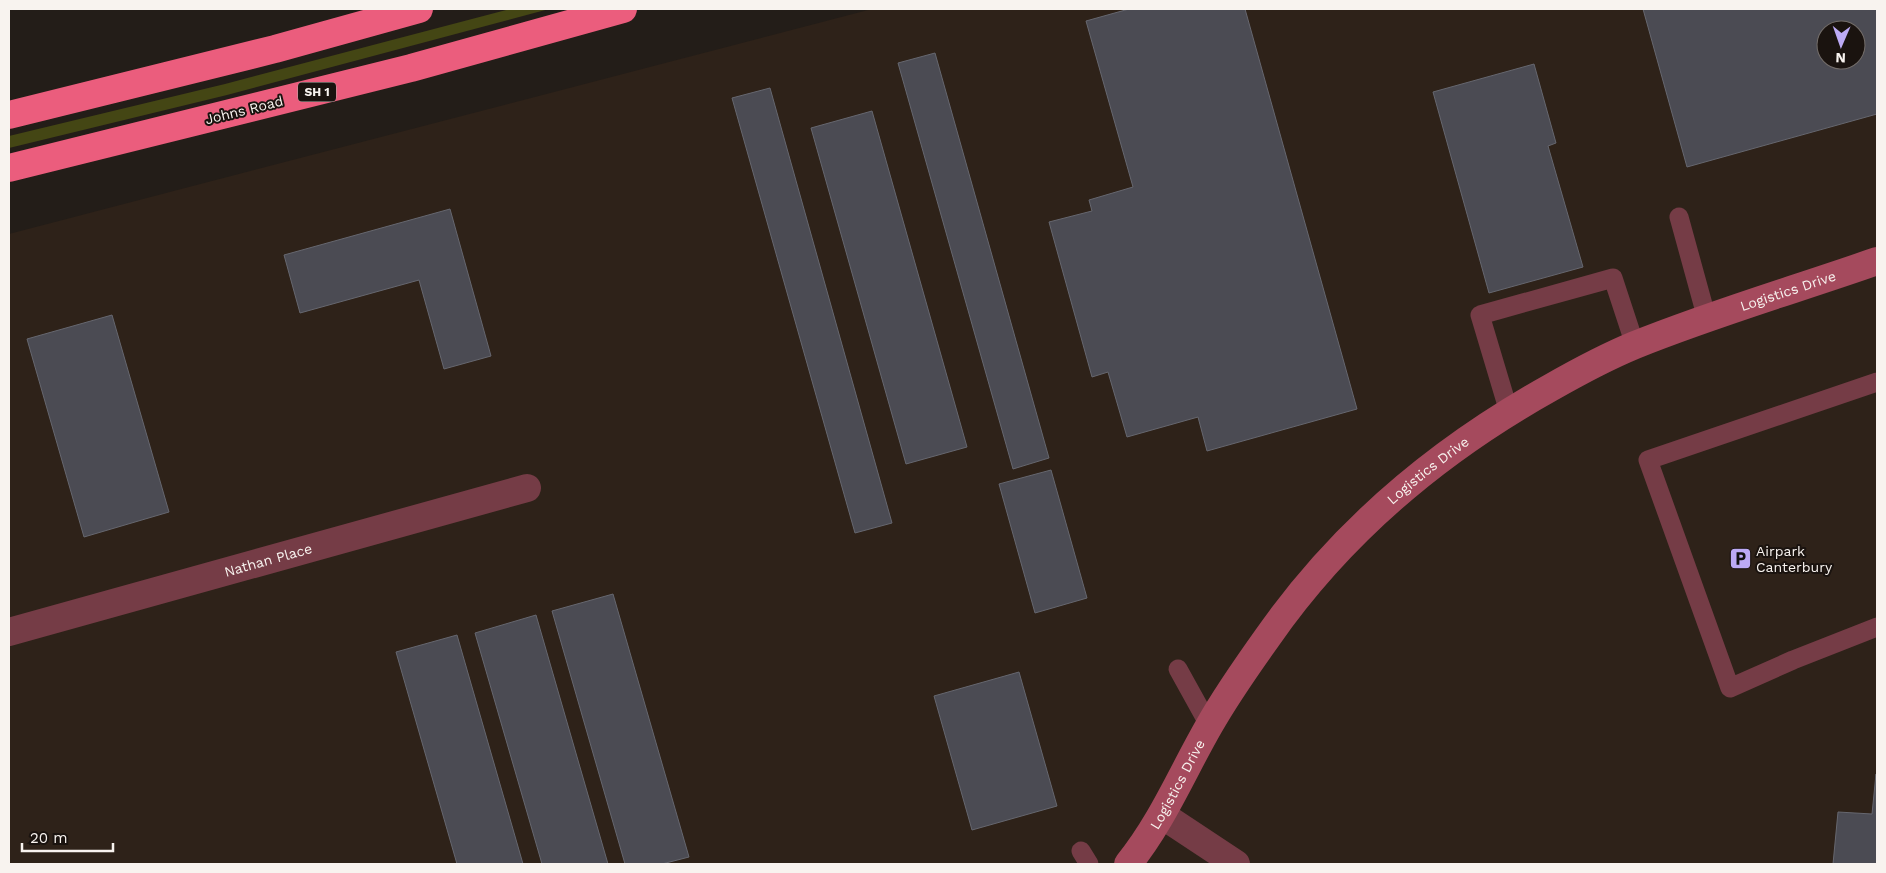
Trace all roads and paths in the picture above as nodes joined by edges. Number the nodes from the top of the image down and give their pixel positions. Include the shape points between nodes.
1 (419, 9) edge
2 (623, 9) edge
3 (9, 115) edge
4 (9, 168) edge
5 (1679, 217) dead end
6 (1877, 261) edge
7 (1707, 319) junction
8 (1635, 345) junction
9 (1877, 382) edge
10 (1509, 412) junction
11 (527, 488) dead end
12 (1877, 627) edge
13 (9, 632) edge
14 (1178, 669) dead end
15 (1209, 725) junction
16 (1162, 815) junction
17 (1128, 864) edge
18 (1236, 864) edge

1 - 3 highway
2 - 4 highway, Johns Road / SH 1 via 411,68
5 - 7 lane
6 - 7 street, Logistics Drive
7 - 8 street, Logistics Drive
8 - 10 street, Logistics Drive via 1585,368
8 - 10 lane via 1613,278 1480,315
9 - 12 lane via 1648,460 1730,688
10 - 15 street, Logistics Drive via 1463,442 1404,488 1350,538 1307,585 1267,637
11 - 13 street, Nathan Place
14 - 15 lane
15 - 16 street, Logistics Drive
16 - 17 street, Logistics Drive
16 - 18 street

